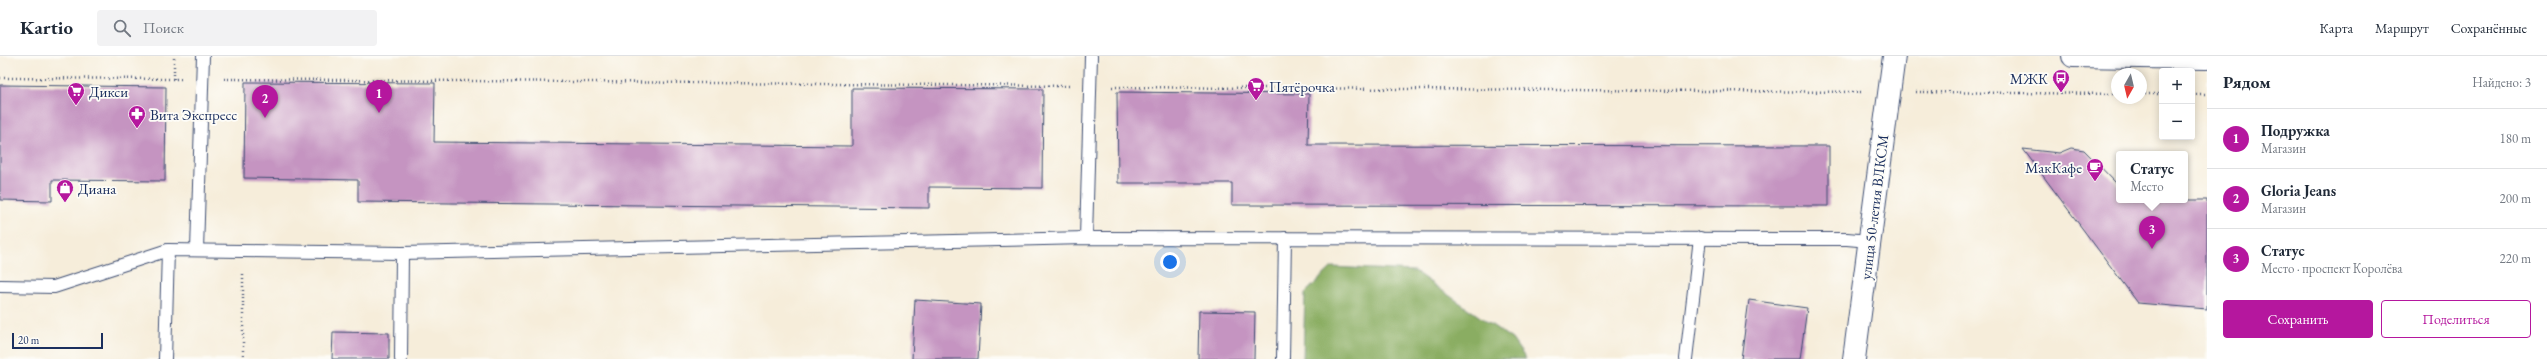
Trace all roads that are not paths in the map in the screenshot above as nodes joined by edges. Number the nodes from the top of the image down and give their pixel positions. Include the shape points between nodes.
1 (203, 56) edge
2 (1091, 56) edge
3 (1894, 56) edge
4 (2073, 56) edge
5 (2207, 58) edge
6 (1086, 238) junction
7 (1285, 238) junction
8 (1700, 238) junction
9 (1869, 241) junction
10 (168, 250) junction
11 (197, 250) junction
12 (402, 253) junction
13 (0, 286) edge
14 (165, 359) edge
15 (401, 359) edge
16 (1283, 359) edge
17 (1686, 359) edge
18 (1854, 359) edge

1 - 11 lane
2 - 6 lane
3 - 9 street, улица 50-летия ВЛКСМ
4 - 5 street
6 - 7 lane
6 - 12 lane
7 - 8 lane
7 - 16 lane
8 - 9 lane
8 - 17 lane
9 - 18 street, улица 50-летия ВЛКСМ
10 - 11 lane
10 - 13 lane via 54,287
10 - 14 lane
11 - 12 lane
12 - 15 lane

